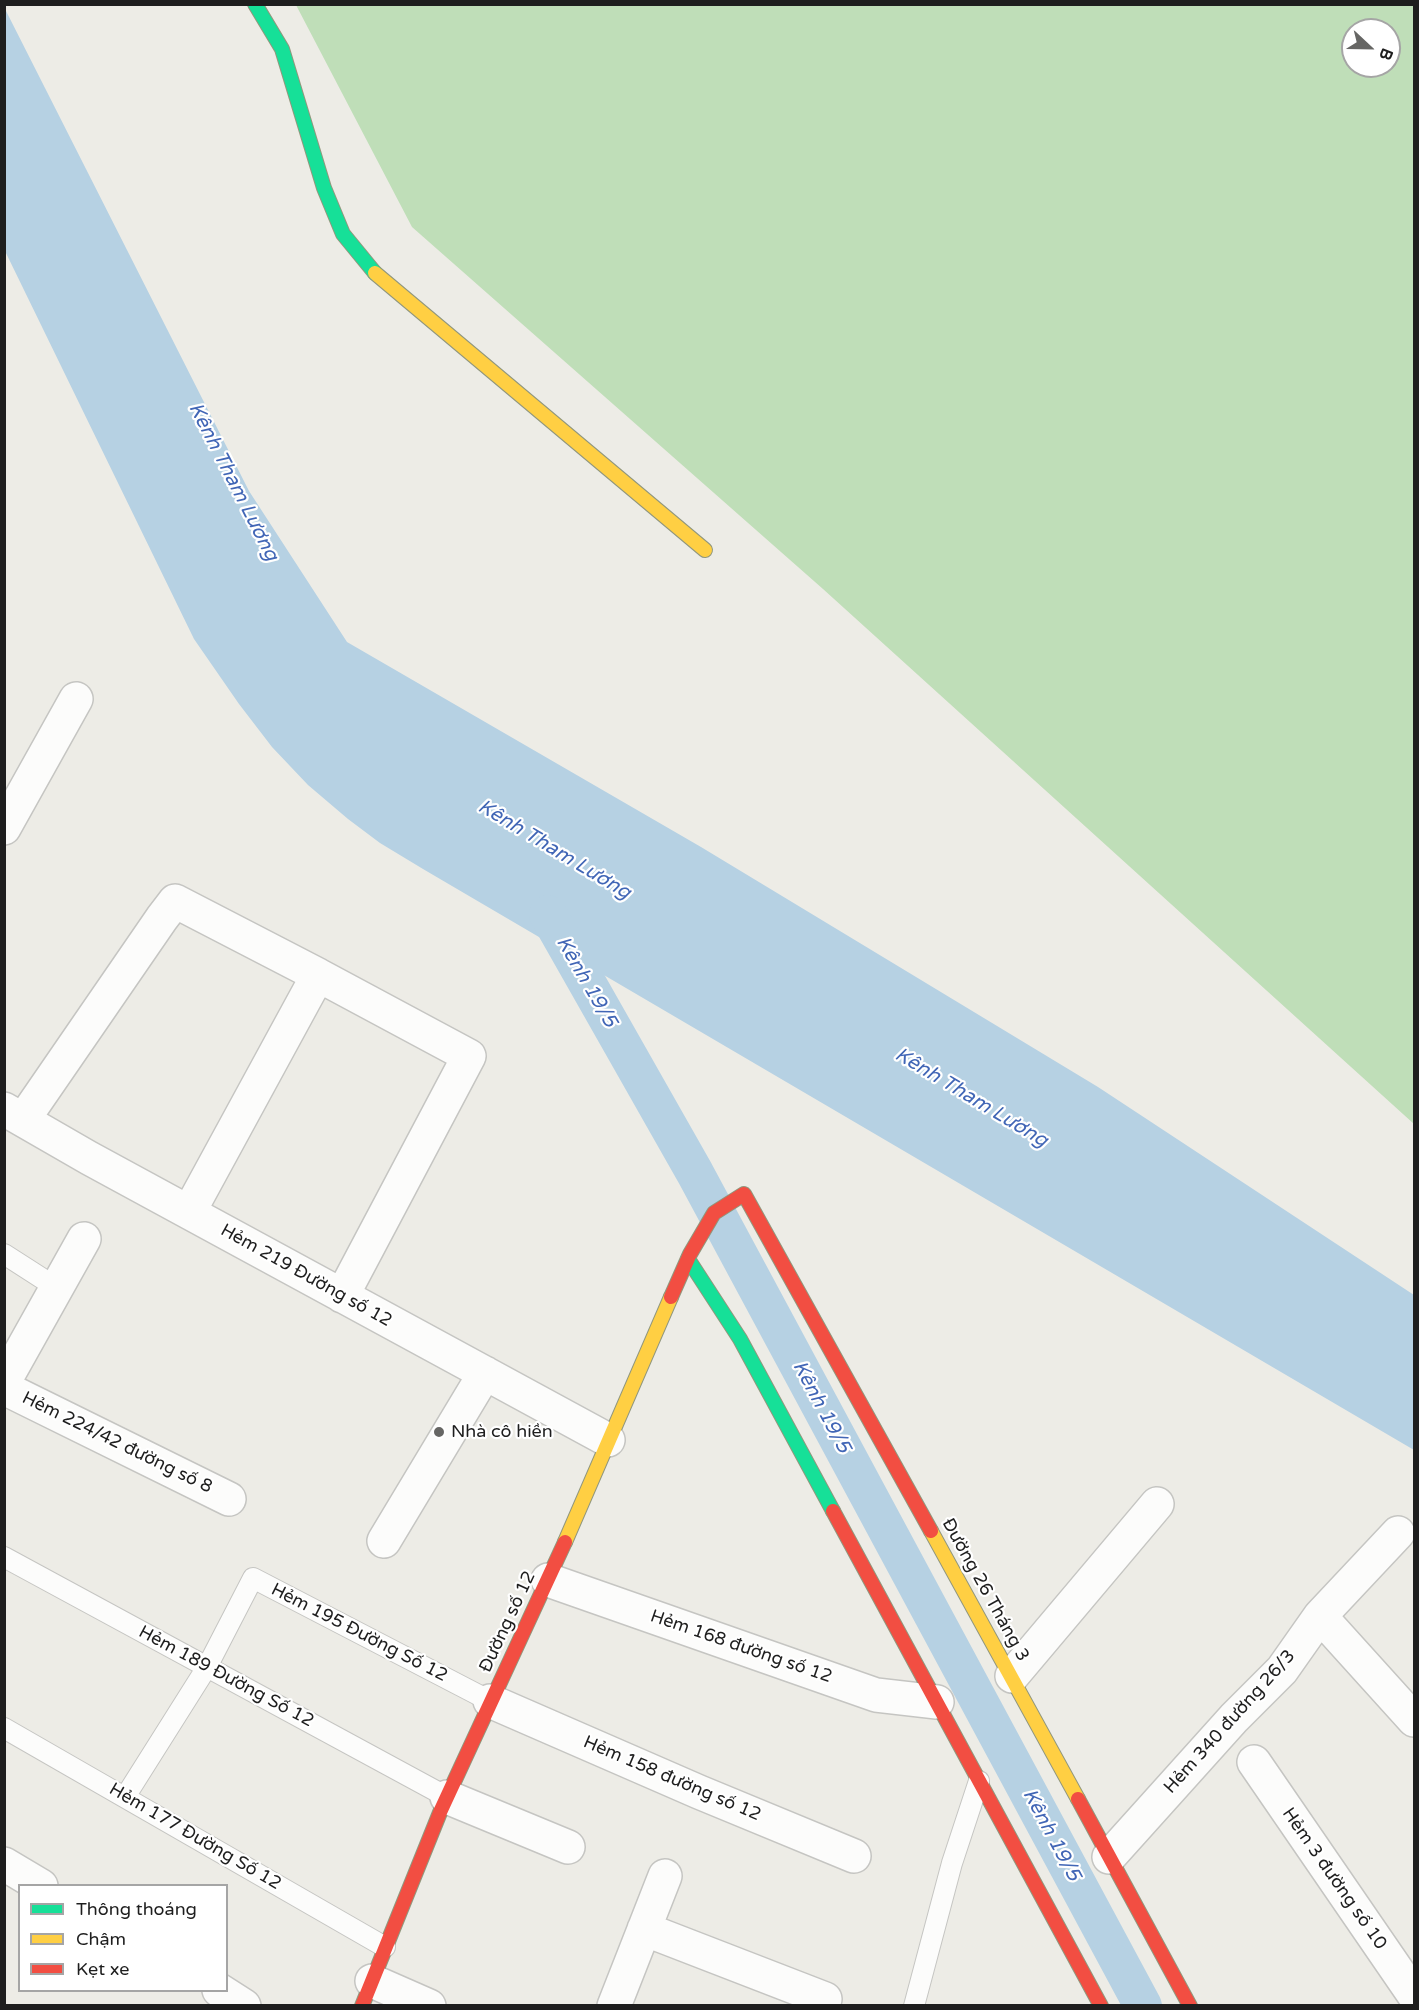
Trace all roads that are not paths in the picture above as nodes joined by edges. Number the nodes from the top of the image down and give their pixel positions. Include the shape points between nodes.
1 (255, 4) edge
2 (705, 550) dead end
3 (76, 699) dead end
4 (4, 828) edge
5 (318, 975) junction
6 (14, 1115) edge
7 (744, 1194) joint
8 (189, 1212) junction
9 (84, 1239) dead end
10 (4, 1254) edge
11 (689, 1257) junction
12 (57, 1288) junction
13 (342, 1296) junction
14 (485, 1373) junction
15 (4, 1382) edge
16 (4, 1388) edge
17 (608, 1440) junction
18 (229, 1499) dead end
19 (1157, 1504) dead end
20 (1398, 1533) dead end
21 (384, 1541) dead end
22 (4, 1557) edge
23 (548, 1580) junction
24 (1320, 1616) junction
25 (207, 1667) junction
26 (1012, 1676) junction
27 (490, 1701) junction
28 (937, 1702) junction
29 (1414, 1720) edge
30 (4, 1728) edge
31 (1254, 1762) dead end
32 (980, 1781) junction
33 (125, 1797) junction
34 (447, 1797) junction
35 (568, 1847) dead end
36 (854, 1856) dead end
37 (1109, 1857) junction
38 (4, 1864) edge
39 (665, 1876) dead end
40 (38, 1884) edge
41 (644, 1929) junction
42 (386, 1947) junction
43 (222, 1992) edge
44 (367, 1993) edge
45 (1414, 1995) edge
46 (825, 1999) dead end
47 (244, 2006) edge
48 (429, 2006) edge
49 (614, 2006) edge
50 (914, 2006) edge
51 (1101, 2006) edge
52 (1190, 2006) edge

1 - 2 street via 282,49 324,188 343,234 372,271
3 - 4 street
5 - 6 street via 176,901
5 - 8 street
5 - 13 street via 469,1056
6 - 8 street, Hẻm 219 Đường số 12
7 - 11 street, Đường số 12 via 714,1213
7 - 26 street, Đường 26 Tháng 3
8 - 13 street, Hẻm 219 Đường số 12
9 - 12 street
10 - 12 lane
11 - 17 street, Đường số 12
11 - 28 street via 740,1339
12 - 15 street
13 - 14 street, Hẻm 219 Đường số 12
14 - 17 street, Hẻm 219 Đường số 12
14 - 21 street
16 - 18 street, Hẻm 224/42 đường số 8
17 - 23 street, Đường số 12
19 - 26 street
20 - 24 street, Hẻm 340 đường 26/3
22 - 25 lane, Hẻm 189 Đường Số 12
23 - 27 street, Đường số 12
23 - 28 street, Hẻm 168 đường số 12 via 876,1695
24 - 29 street
24 - 37 street, Hẻm 340 đường 26/3 via 1282,1670
25 - 27 lane, Hẻm 195 Đường Số 12 via 253,1578
25 - 33 lane
25 - 34 lane, Hẻm 189 Đường Số 12
26 - 37 street, Đường 26 Tháng 3
27 - 34 street, Đường số 12
27 - 36 street, Hẻm 158 đường số 12
28 - 32 street
30 - 33 lane, Hẻm 177 Đường Số 12
31 - 45 street, Hẻm 3 đường số 10
32 - 50 lane via 952,1863
32 - 51 street
33 - 42 lane, Hẻm 177 Đường Số 12
34 - 35 street
34 - 42 street, Đường số 12
37 - 52 street, Đường 26 Tháng 3
38 - 40 street
39 - 41 street
41 - 46 street
41 - 49 street
42 - 44 street, Đường số 12
43 - 47 street
44 - 48 street

